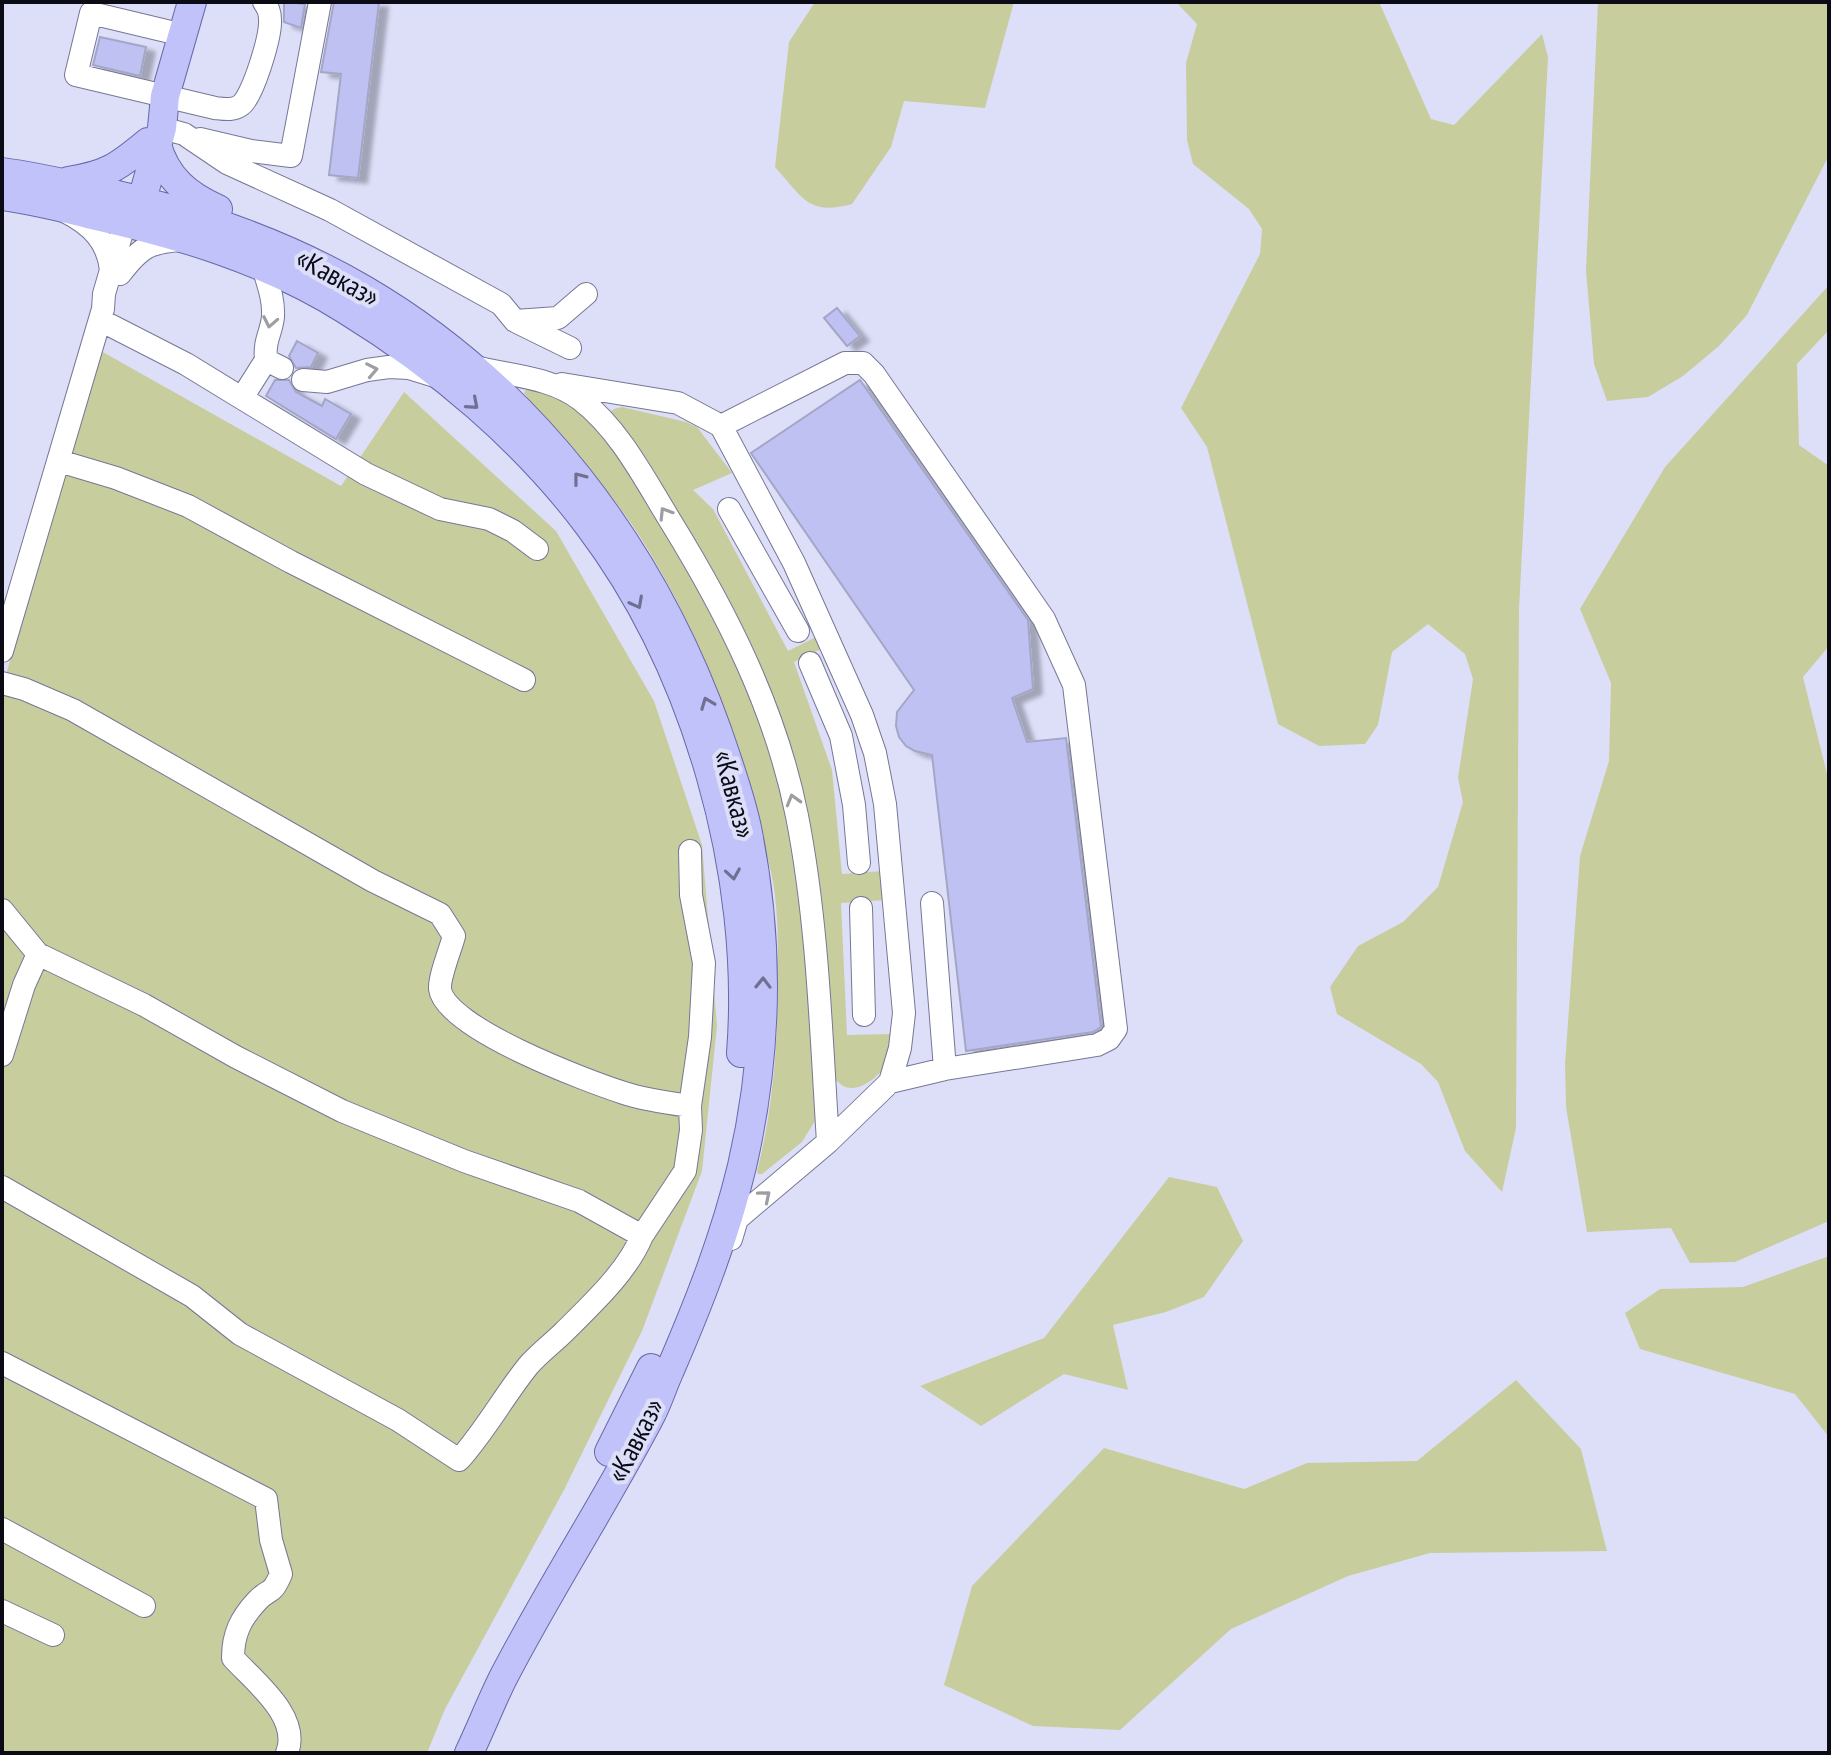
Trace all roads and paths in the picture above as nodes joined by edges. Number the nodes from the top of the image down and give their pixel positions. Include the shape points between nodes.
1 (192, 2) edge
2 (264, 2) edge
3 (320, 2) edge
4 (183, 35) junction
5 (163, 126) junction
6 (2, 172) edge
7 (2, 183) edge
8 (58, 194) junction
9 (2, 196) edge
10 (134, 211) junction
11 (190, 239) junction
12 (263, 267) junction
13 (115, 272) junction
14 (586, 294) dead end
15 (102, 315) junction
16 (515, 321) junction
17 (418, 324) junction
18 (570, 348) dead end
19 (467, 364) junction
20 (441, 378) junction
21 (303, 380) dead end
22 (542, 380) junction
23 (242, 398) junction
24 (721, 426) junction
25 (59, 461) junction
26 (729, 509) dead end
27 (537, 549) dead end
28 (794, 563) junction
29 (770, 577) junction
30 (798, 631) dead end
31 (2, 651) edge
32 (810, 663) dead end
33 (524, 680) dead end
34 (2, 683) edge
35 (885, 804) junction
36 (854, 805) junction
37 (690, 851) dead end
38 (859, 863) dead end
39 (932, 903) dead end
40 (861, 908) dead end
41 (2, 910) edge
42 (38, 954) junction
43 (900, 958) junction
44 (862, 960) junction
45 (864, 1015) dead end
46 (2, 1055) edge
47 (945, 1069) junction
48 (890, 1082) junction
49 (690, 1106) junction
50 (828, 1142) junction
51 (2, 1187) edge
52 (642, 1236) junction
53 (2, 1363) edge
54 (653, 1410) junction
55 (2, 1529) edge
56 (144, 1606) dead end
57 (2, 1611) edge
58 (53, 1635) dead end
59 (287, 1753) edge
60 (452, 1753) edge
61 (469, 1753) edge

1 - 4 main road
2 - 5 street via 271,24 242,105 215,108
3 - 5 street via 291,156 251,151
4 - 5 main road
4 - 5 street via 91,13 76,75
5 - 8 main road via 116,169
5 - 10 main road
5 - 16 street via 501,304
5 - 17 main road via 161,162 184,190 353,271 404,306
6 - 8 main road, «Кавказ»
7 - 10 main road
8 - 9 main road, «Кавказ»
8 - 10 main road, «Кавказ»
8 - 13 street via 104,243
10 - 11 main road, «Кавказ»
10 - 13 street
10 - 17 main road, «Кавказ» via 236,228 363,289
11 - 12 main road, «Кавказ»
11 - 13 street via 149,244
12 - 20 main road, «Кавказ» via 345,309
12 -> 23 street via 273,298 273,319 264,343 274,364
13 - 15 street via 112,297
14 - 16 street via 558,318
15 - 23 street
15 - 25 street
16 - 18 street
17 - 19 main road, «Кавказ»
19 - 22 street
54 -> 19 main road, «Кавказ» via 710,1278 757,1095 763,961 746,827 705,698 644,571 560,454
21 -> 20 street via 327,382 389,367
20 -> 60 main road, «Кавказ» via 541,469 589,526 659,643 710,771 726,834 739,922 743,1026 724,1171 688,1290 636,1401
22 - 24 street via 678,403
50 -> 22 street via 816,951 797,815 769,718 738,639 642,475 605,422 579,398
23 - 27 street via 402,493 440,509 489,519
24 - 28 street
24 - 47 street via 845,363 863,363 1044,619 1074,685 1116,1029 1097,1045
25 - 31 street
25 - 33 street via 188,506
26 - 29 street
28 - 29 street
28 - 35 street via 862,715
29 - 30 street
32 - 36 street via 841,736
34 - 49 street via 73,710 440,914 454,936 440,988 447,1005 471,1025 625,1093
35 - 36 street
35 - 43 street
36 - 38 street
37 - 49 street via 691,895 704,963
39 - 47 street
40 - 44 street
41 - 42 street
42 - 46 street
42 - 52 street via 342,1111 579,1201
43 - 44 street
43 - 48 street via 904,1013
44 - 45 street
47 - 48 street
48 - 50 street
49 - 52 street via 685,1171
54 -> 50 street via 698,1332 737,1219
51 - 52 street via 192,1296 240,1334 398,1420 459,1460 529,1364 612,1280
53 - 59 street via 266,1499 281,1574 274,1591 258,1600 233,1636 233,1658 283,1714 291,1742
54 - 61 main road, «Кавказ» via 502,1679
55 - 56 street
57 - 58 street

